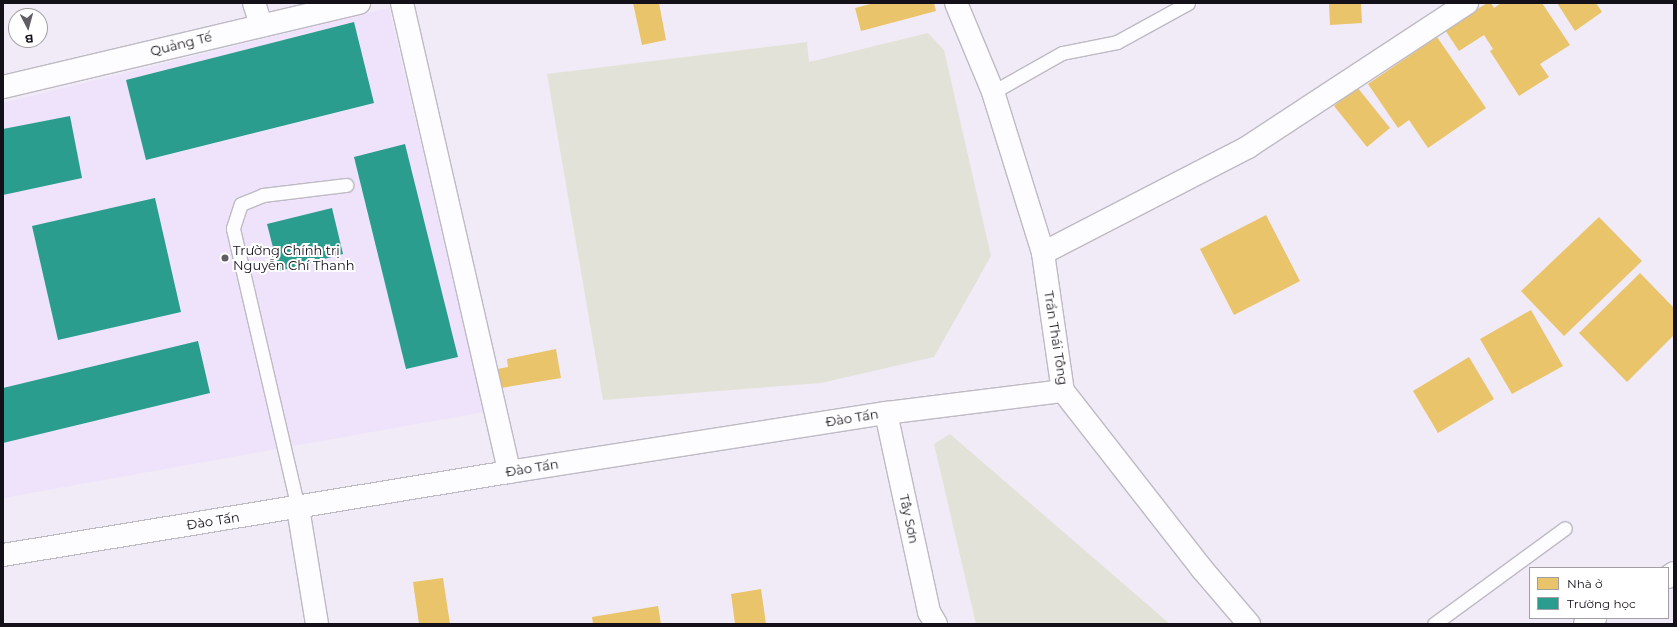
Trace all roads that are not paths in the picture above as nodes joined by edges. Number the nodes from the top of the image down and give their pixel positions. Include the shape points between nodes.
1 (254, 3) edge
2 (359, 3) edge
3 (402, 3) edge
4 (956, 3) edge
5 (1188, 3) edge
6 (1467, 3) edge
7 (261, 24) junction
8 (3, 87) edge
9 (994, 92) junction
10 (346, 185) dead end
11 (1043, 253) junction
12 (1063, 391) junction
13 (886, 413) junction
14 (509, 472) junction
15 (298, 508) junction
16 (1565, 528) dead end
17 (3, 555) edge
18 (1593, 619) edge
19 (317, 624) edge
20 (936, 624) edge
21 (1249, 624) edge
22 (1434, 624) edge
23 (1584, 624) edge

1 - 7 street
2 - 7 street, Quảng Tế
3 - 14 street
4 - 9 street, Trần Thái Tông
5 - 9 lane via 1117,42 1062,53
6 - 11 street via 1248,147
7 - 8 street, Quảng Tế
9 - 11 street, Trần Thái Tông
10 - 15 lane via 263,195 240,204 233,228
11 - 12 street, Trần Thái Tông
12 - 13 street, Đào Tấn
12 - 21 street, Trần Thái Tông via 1202,569
13 - 14 street, Đào Tấn
13 - 20 street, Tây Sơn via 929,612
14 - 15 street, Đào Tấn
15 - 17 street, Đào Tấn
15 - 19 street
16 - 22 lane
18 - 23 street

